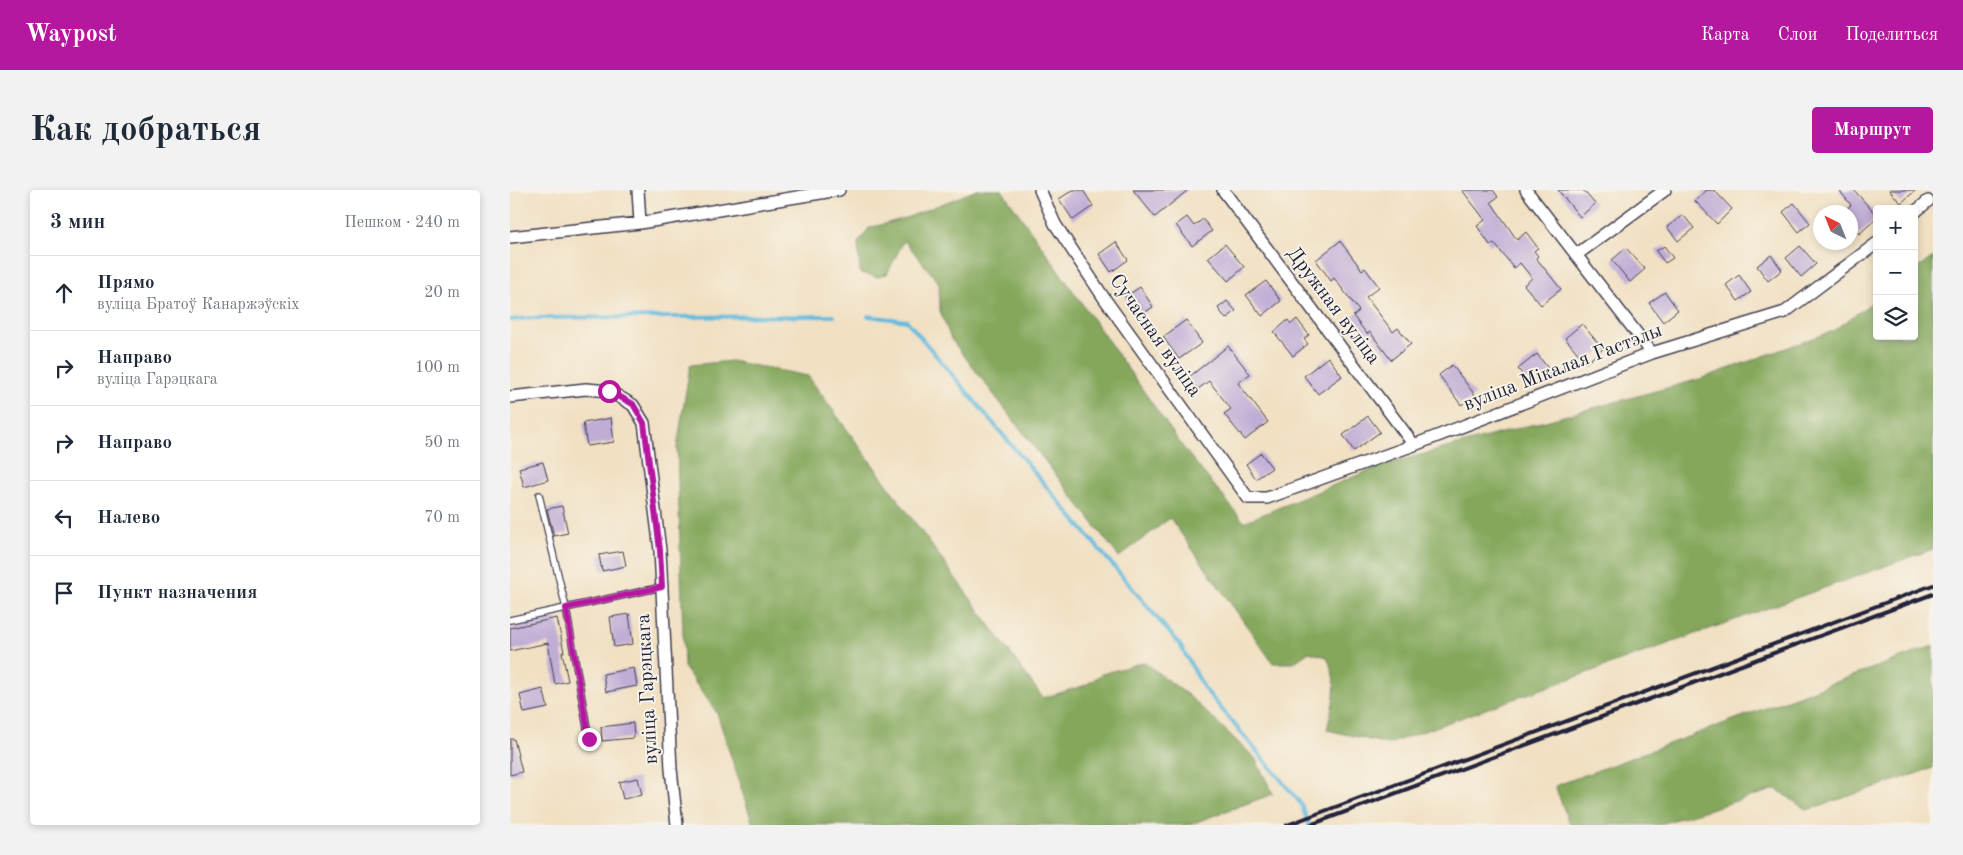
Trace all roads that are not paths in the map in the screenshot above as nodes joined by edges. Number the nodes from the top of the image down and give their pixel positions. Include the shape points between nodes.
1 (638, 190) edge
2 (838, 190) edge
3 (1040, 190) edge
4 (1223, 190) edge
5 (1526, 190) edge
6 (1665, 190) edge
7 (816, 191) edge
8 (1928, 202) dead end
9 (1918, 210) edge
10 (640, 223) junction
11 (510, 237) edge
12 (1873, 245) edge
13 (1576, 254) junction
14 (1652, 353) junction
15 (510, 397) edge
16 (1414, 445) junction
17 (539, 495) dead end
18 (1248, 498) joint
19 (662, 587) junction
20 (566, 608) junction
21 (510, 620) edge
22 (589, 739) dead end
23 (677, 825) edge

1 - 10 street
2 - 7 street
3 - 18 street, Сучасная вуліца via 1055,224 1104,298
4 - 16 street, Дружная вуліца
5 - 13 street
6 - 13 street
7 - 10 street
8 - 9 street
10 - 11 street
12 - 14 street, вуліца Мікалая Гастэлы via 1785,312
13 - 14 street
14 - 16 street, вуліца Мікалая Гастэлы
15 - 19 street, вуліца Гарэцкага via 586,389 609,391 633,404 644,423
16 - 18 street, вуліца Мікалая Гастэлы via 1267,498
17 - 20 lane
19 - 20 lane
19 - 23 street, вуліца Гарэцкага
20 - 21 lane
20 - 22 lane

